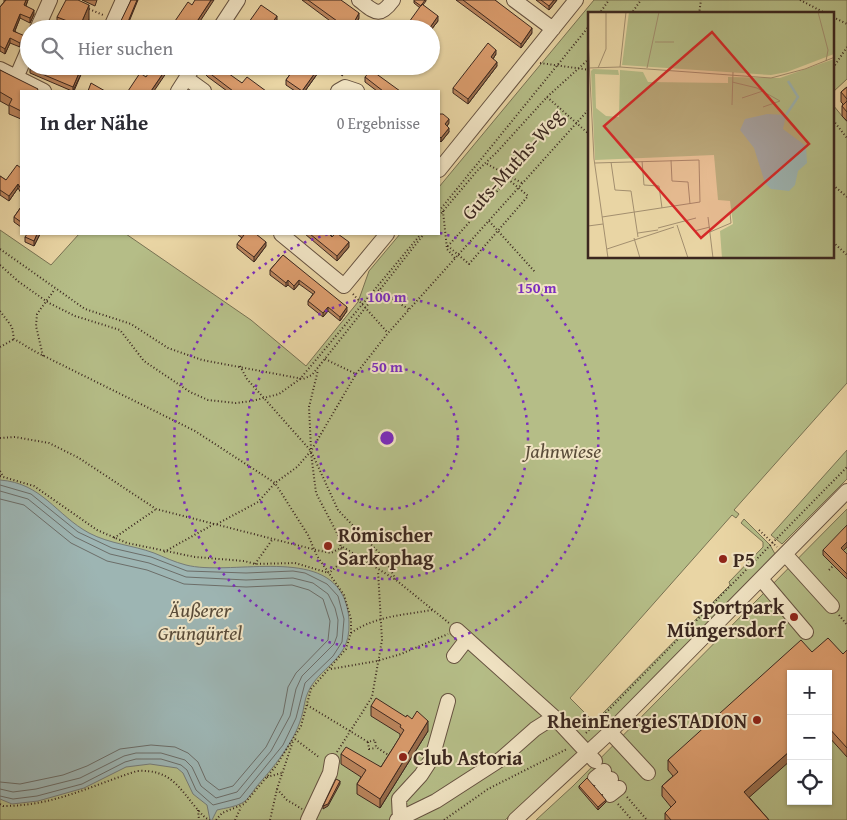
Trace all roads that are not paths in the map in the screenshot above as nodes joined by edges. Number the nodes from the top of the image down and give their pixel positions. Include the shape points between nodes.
1 (50, 0) edge
2 (123, 0) edge
3 (238, 0) edge
4 (359, 0) edge
5 (393, 0) edge
6 (514, 0) edge
7 (576, 0) edge
8 (42, 20) edge
9 (114, 20) edge
10 (225, 20) edge
11 (553, 29) junction
12 (0, 69) edge
13 (20, 69) edge
14 (188, 75) edge
15 (192, 75) edge
16 (16, 78) junction
17 (42, 90) edge
18 (179, 90) edge
19 (203, 90) edge
20 (340, 90) edge
21 (355, 90) edge
22 (441, 162) edge
23 (282, 235) edge
24 (385, 235) edge
25 (847, 491) edge
26 (785, 554) junction
27 (760, 579) junction
28 (832, 606) dead end
29 (806, 632) dead end
30 (454, 656) dead end
31 (448, 701) dead end
32 (554, 717) junction
33 (610, 732) junction
34 (331, 763) road end
35 (648, 773) dead end
36 (603, 776) junction
37 (313, 818) edge
38 (399, 819) edge
39 (515, 820) edge

1 - 8 street
2 - 9 street
3 - 10 street
4 - 5 street via 380,13
6 - 11 street
7 - 11 street
11 - 22 street
12 - 16 street
13 - 16 street
14 - 18 street
15 - 19 street
16 - 17 street
20 - 21 street via 344,87
23 - 24 street via 344,286
25 - 26 street
26 - 27 street
26 - 28 street
27 - 29 street
27 - 33 street
30 - 32 street via 459,631
31 - 38 street via 432,758 399,799
32 - 36 street
32 - 38 street via 501,759 436,801
33 - 35 street
33 - 36 street
34 - 37 street
36 - 39 street

